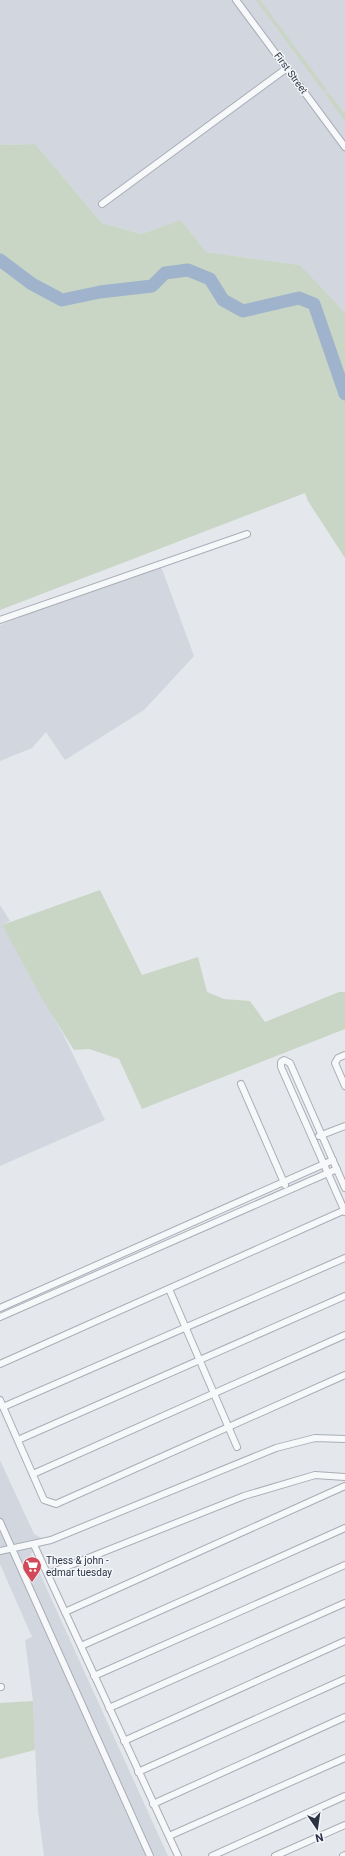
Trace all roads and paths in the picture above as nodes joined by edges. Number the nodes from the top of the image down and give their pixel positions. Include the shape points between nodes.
1 (236, 0) edge
2 (287, 68) junction
3 (345, 147) edge
4 (102, 204) dead end
5 (247, 534) dead end
6 (0, 620) edge
7 (345, 1055) edge
8 (241, 1084) dead end
9 (345, 1086) edge
10 (345, 1126) edge
11 (322, 1135) junction
12 (314, 1139) junction
13 (333, 1160) junction
14 (325, 1164) junction
15 (337, 1169) junction
16 (328, 1173) junction
17 (284, 1182) junction
18 (345, 1188) edge
19 (287, 1190) junction
20 (345, 1211) edge
21 (345, 1258) edge
22 (169, 1289) junction
23 (345, 1296) edge
24 (0, 1308) edge
25 (0, 1317) edge
26 (186, 1328) junction
27 (345, 1335) edge
28 (200, 1360) junction
29 (0, 1364) edge
30 (345, 1375) edge
31 (214, 1393) junction
32 (0, 1400) edge
33 (3, 1407) junction
34 (228, 1427) junction
35 (345, 1439) edge
36 (18, 1440) junction
37 (237, 1447) dead end
38 (33, 1474) junction
39 (345, 1477) edge
40 (345, 1486) edge
41 (0, 1522) edge
42 (345, 1528) edge
43 (34, 1545) junction
44 (12, 1549) junction
45 (0, 1551) edge
46 (345, 1564) edge
47 (48, 1574) junction
48 (345, 1603) edge
49 (65, 1612) junction
50 (345, 1641) edge
51 (81, 1646) junction
52 (94, 1676) junction
53 (345, 1679) edge
54 (109, 1708) junction
55 (345, 1717) edge
56 (124, 1740) junction
57 (345, 1758) edge
58 (138, 1772) junction
59 (345, 1796) edge
60 (153, 1804) junction
61 (345, 1825) edge
62 (169, 1836) junction
63 (150, 1856) edge
64 (178, 1856) edge
65 (212, 1856) edge
66 (275, 1856) edge

1 - 2 street, First Street
2 - 3 street, First Street
2 - 4 street
5 - 6 street
7 - 9 street via 338,1058 335,1063
8 - 17 street
10 - 11 street
11 - 12 street
11 - 12 street via 290,1063 284,1060 281,1066
11 - 13 street
12 - 14 street
13 - 14 street
13 - 15 street
14 - 16 street
14 - 17 street
15 - 16 street
15 - 18 street
16 - 19 street
16 - 20 street
17 - 19 street
17 - 24 street
19 - 25 street
20 - 22 street
21 - 26 street
22 - 26 street
22 - 29 street
23 - 28 street
26 - 28 street
26 - 33 street
27 - 31 street
28 - 31 street
28 - 36 street
30 - 34 street
31 - 34 street
31 - 38 street
32 - 33 street
33 - 36 street
34 - 37 street
34 - 38 street via 56,1504 44,1500
35 - 43 street via 315,1438 276,1448
36 - 38 street
39 - 47 street via 315,1474 244,1496
40 - 49 street
41 - 44 street
42 - 51 street
43 - 44 street
43 - 47 street
44 - 45 street
44 - 63 street
46 - 52 street
47 - 49 street
48 - 54 street
49 - 51 street
50 - 56 street
51 - 52 street
52 - 54 street
53 - 58 street
54 - 56 street
55 - 60 street
56 - 58 street
57 - 62 street
58 - 60 street
59 - 65 street
60 - 62 street
61 - 66 street
62 - 64 street

